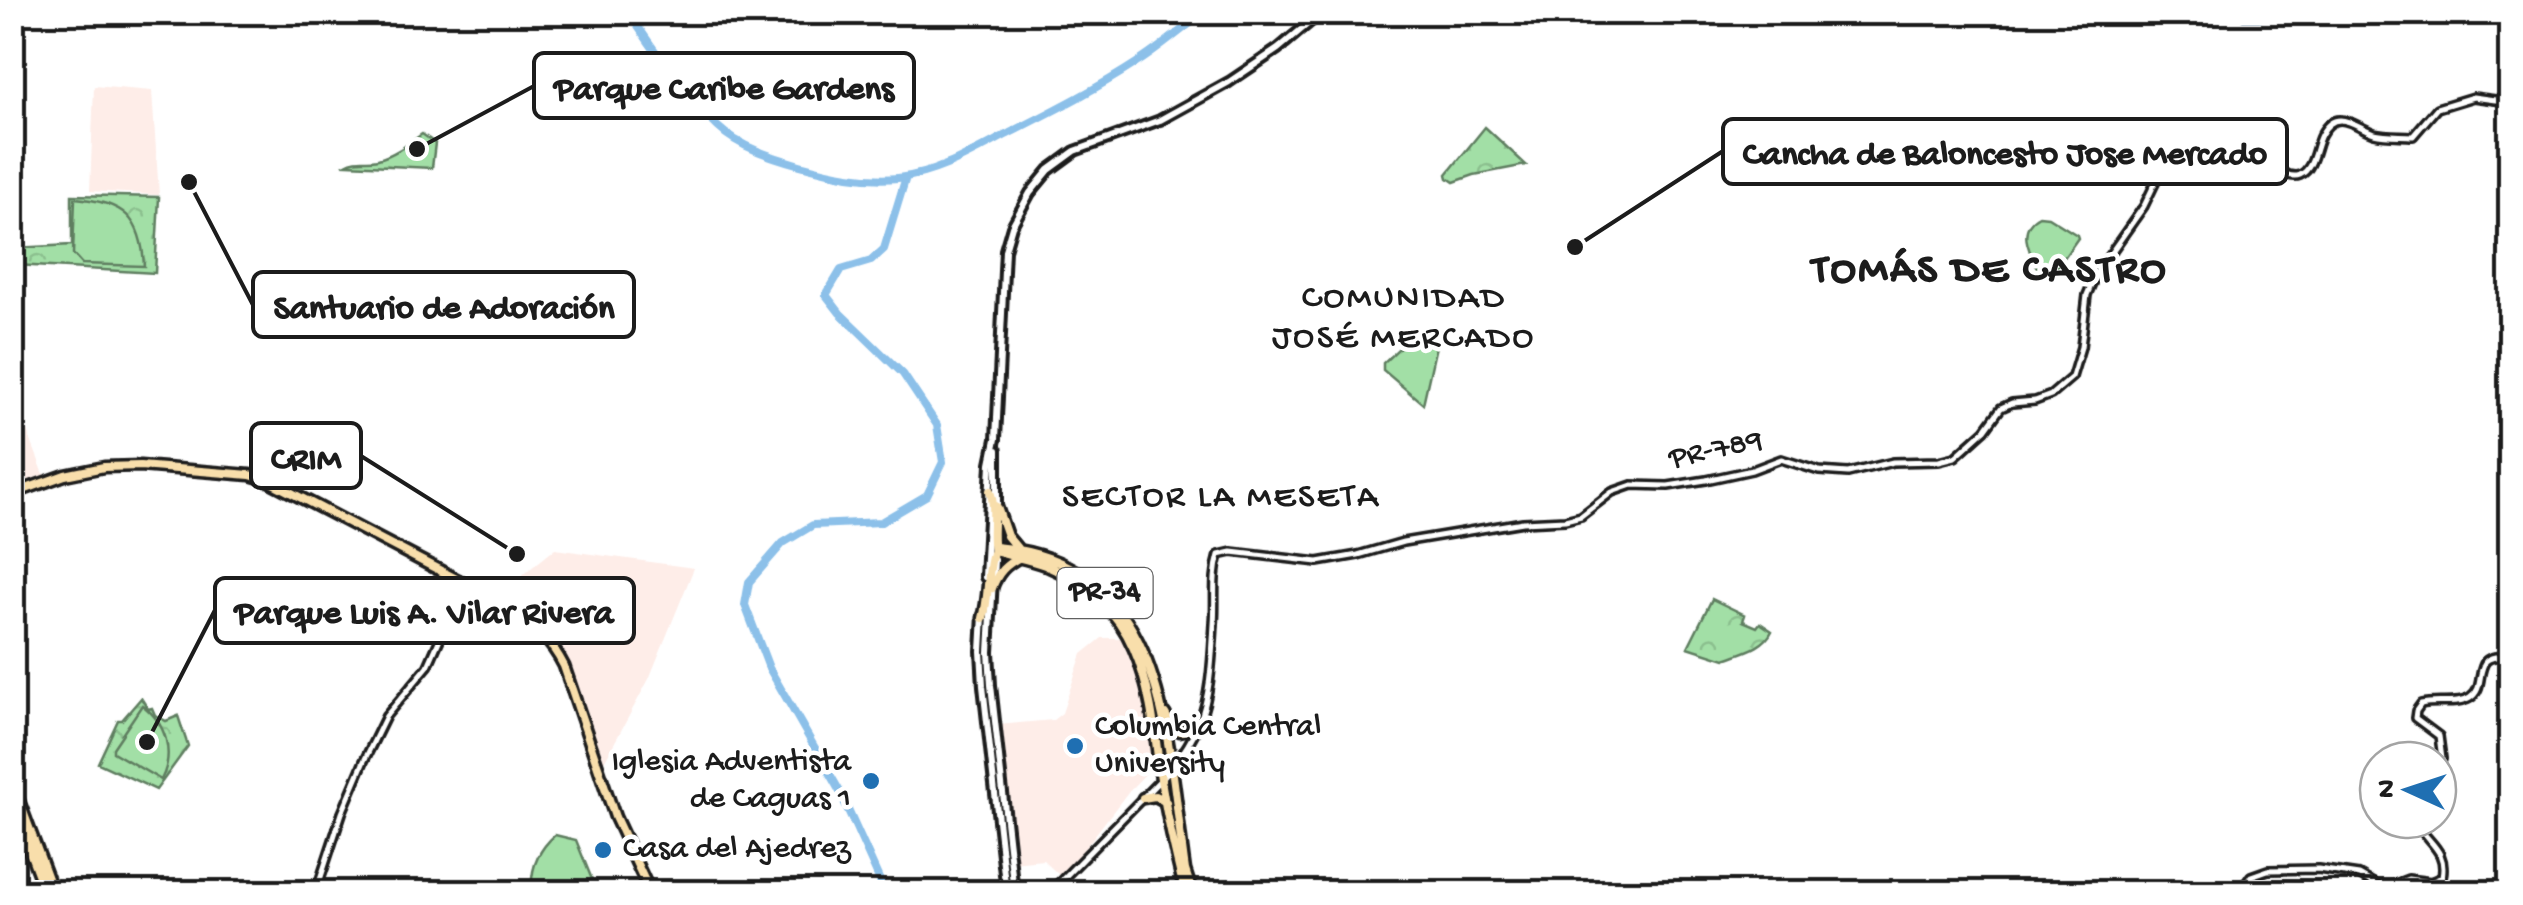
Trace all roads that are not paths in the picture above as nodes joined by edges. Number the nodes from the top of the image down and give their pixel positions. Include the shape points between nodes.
1 (1322, 12) edge
2 (2510, 102) edge
3 (996, 438) junction
4 (990, 491) junction
5 (12, 497) edge
6 (997, 508) junction
7 (994, 549) junction
8 (1018, 553) junction
9 (463, 585) junction
10 (992, 588) junction
11 (983, 618) junction
12 (2510, 655) edge
13 (1160, 700) junction
14 (1200, 722) junction
15 (2440, 740) edge
16 (1171, 770) junction
17 (1161, 778) junction
18 (12, 782) edge
19 (1142, 798) junction
20 (1166, 802) junction
21 (12, 804) edge
22 (1001, 807) junction
23 (2428, 840) edge
24 (44, 892) edge
25 (52, 892) edge
26 (316, 892) edge
27 (647, 892) edge
28 (1010, 892) edge
29 (1050, 892) edge
30 (1188, 892) edge
31 (2240, 892) edge

1 - 3 main road via 1230,82 1160,120 1075,151 1030,193 1005,250
2 - 14 street, PR-789 / PR-789 via 2473,97 2437,108 2413,136 2334,122 2296,176 2243,155 2173,146 2144,206 2096,274 2072,377 2051,396 2002,408 1954,458 1848,473 1818,472 1781,459 1706,480 1632,484 1565,520 1403,542 1318,562 1219,555
3 - 4 main road
3 - 6 main road
4 - 7 main road
4 - 11 main road
5 - 9 main road via 103,472 246,478
6 - 7 main road
6 - 8 main road
7 - 8 main road, PR-34
7 - 10 main road
7 - 11 main road
8 - 10 main road
8 - 13 main road, PR-34 via 1064,565 1106,594 1144,650
8 - 17 main road, PR-34 via 1082,585 1120,622 1150,694
9 - 26 street via 428,666 386,716 364,761
9 - 27 main road via 516,617 562,667 604,793
10 - 22 main road via 989,652
11 - 22 main road via 983,686
12 - 15 street via 2485,662 2477,693 2464,702 2420,704 2416,718
13 - 14 main road via 1175,728 1185,732
13 - 16 main road, PR-34
14 - 16 street, PR-789 / PR-789
16 - 17 street, PR-789 / PR-789
16 - 30 main road, PR-34
17 - 19 street, PR-789 / PR-789
17 - 20 main road, PR-34
18 - 25 main road
19 - 20 main road
19 - 29 street, PR-789 / PR-789
20 - 30 main road, PR-34
21 - 24 main road
22 - 28 main road
22 - 28 main road
23 - 31 street via 2445,864 2442,877 2432,882 2408,879 2380,887 2328,870 2268,870 2251,876

